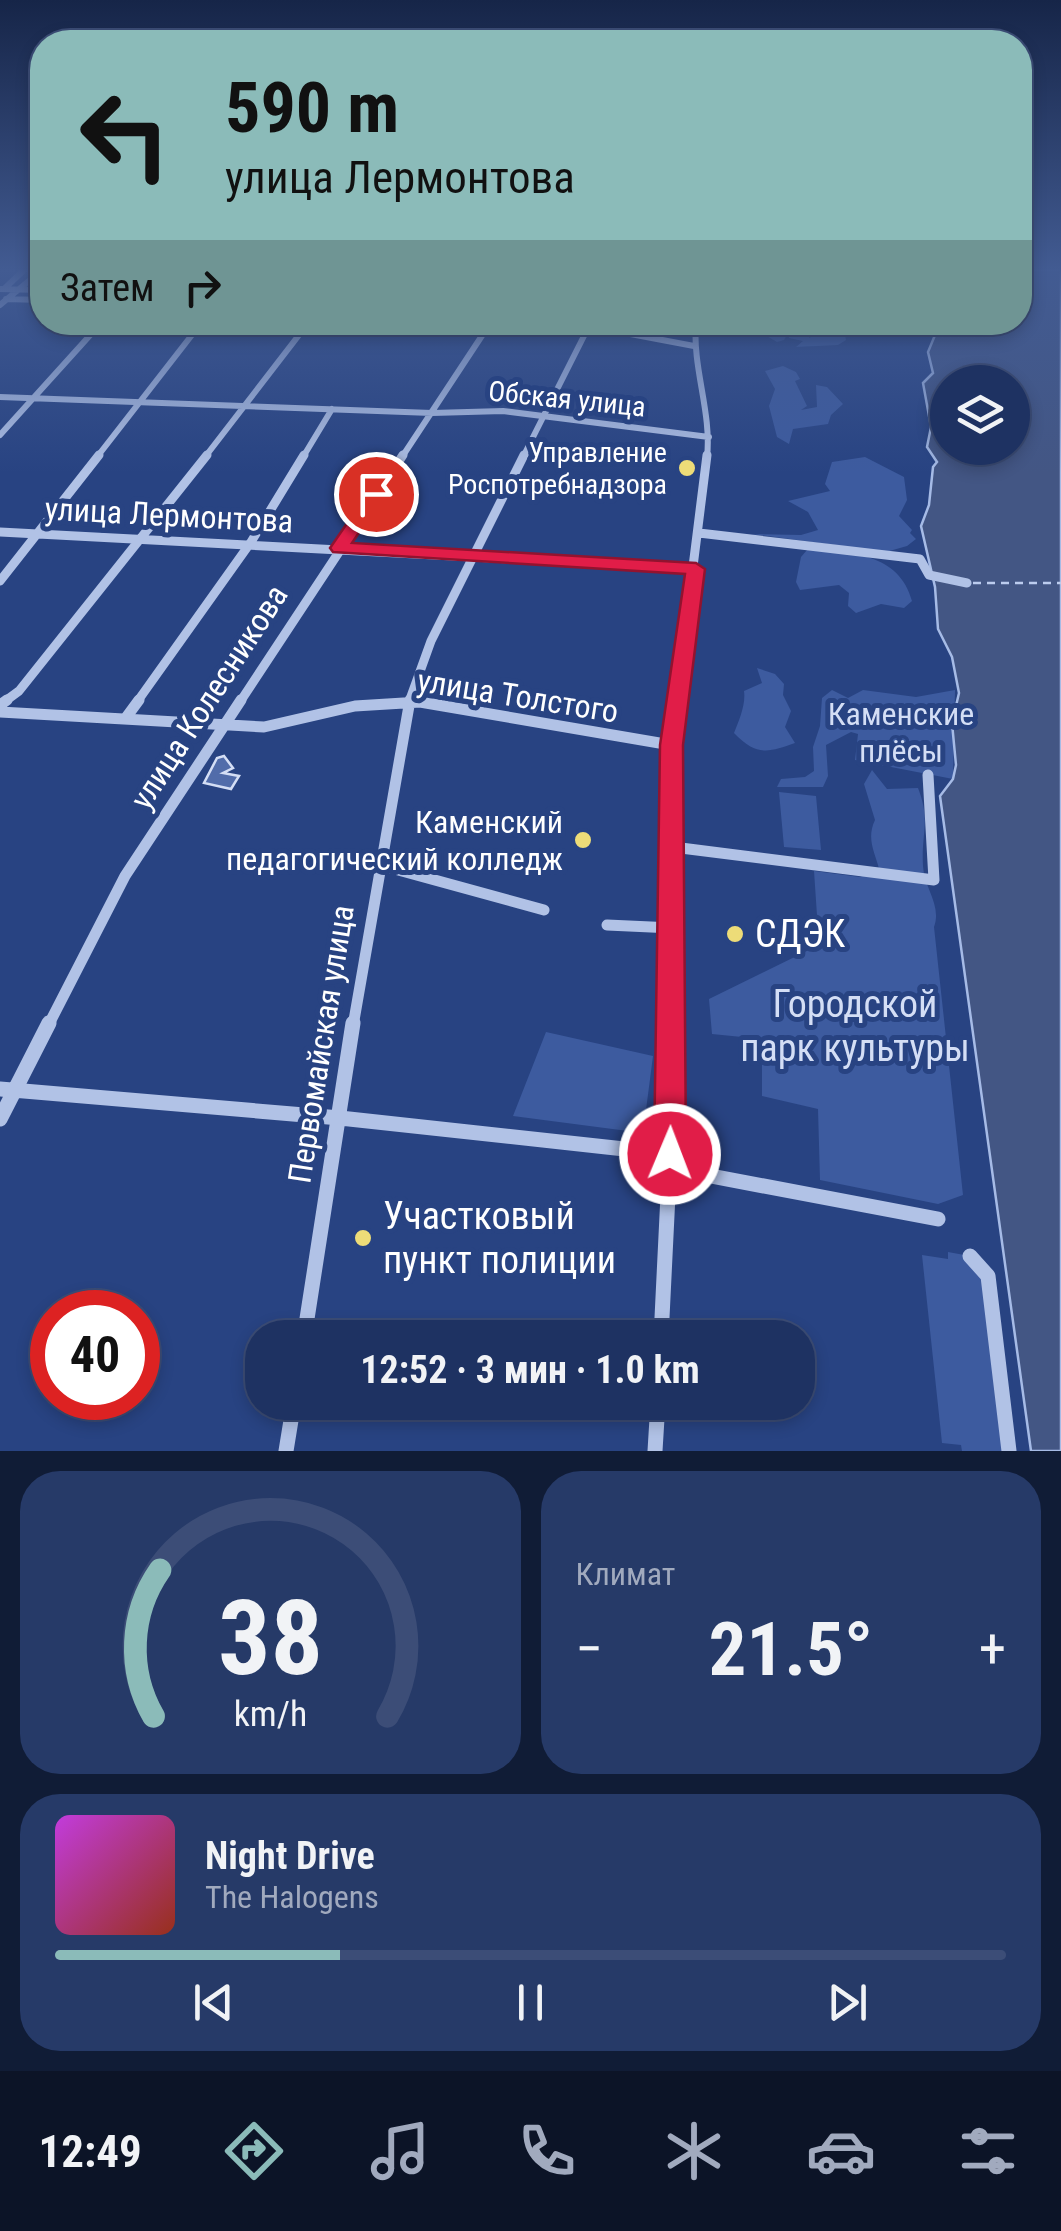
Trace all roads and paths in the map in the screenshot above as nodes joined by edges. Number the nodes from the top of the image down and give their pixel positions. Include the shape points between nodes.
1 (88, 338) edge
2 (190, 338) edge
3 (297, 338) edge
4 (481, 338) edge
5 (583, 338) edge
6 (655, 338) edge
7 (695, 338) edge
8 (694, 346) junction
9 (0, 397) edge
10 (33, 398) junction
11 (140, 402) junction
12 (245, 406) junction
13 (332, 409) junction
14 (432, 412) junction
15 (542, 418) junction
16 (0, 434) edge
17 (709, 437) junction
18 (0, 532) edge
19 (699, 533) junction
20 (37, 534) junction
21 (142, 539) junction
22 (250, 544) junction
23 (340, 548) junction
24 (474, 556) junction
25 (696, 569) junction
26 (0, 581) edge
27 (967, 583) dead end
28 (409, 702) junction
29 (0, 709) edge
30 (124, 719) junction
31 (222, 724) junction
32 (671, 745) junction
33 (928, 775) dead end
34 (674, 847) junction
35 (380, 865) junction
36 (544, 910) dead end
37 (607, 925) dead end
38 (673, 928) junction
39 (7, 1090) edge
40 (340, 1118) junction
41 (0, 1119) edge
42 (670, 1161) junction
43 (938, 1219) dead end
44 (970, 1256) dead end
45 (307, 1320) edge
46 (662, 1320) edge
47 (291, 1420) edge
48 (657, 1420) edge
49 (286, 1451) edge
50 (656, 1451) edge
51 (1009, 1451) edge

1 - 10 street
2 - 11 street
3 - 12 street
4 - 14 street, улица Колесникова
5 - 15 street, Первомайская улица
6 - 8 street
7 - 8 street
8 - 17 street
9 - 10 street, Обская улица
10 - 11 street, Обская улица
10 - 16 street
11 - 12 street, Обская улица
11 - 20 street
12 - 13 street, Обская улица
12 - 21 street
13 - 14 street, Обская улица
13 - 22 street
14 - 15 street, Обская улица
14 - 23 street, улица Колесникова
15 - 17 street, Обская улица
15 - 24 street, Первомайская улица
17 - 19 street
18 - 20 street, улица Лермонтова
19 - 25 street
19 - 27 street via 920,559 928,575
20 - 21 street, улица Лермонтова
20 - 26 street
21 - 22 street, улица Лермонтова
21 - 29 street
22 - 23 street, улица Лермонтова
22 - 30 street
23 - 24 street, улица Лермонтова
23 - 31 street, улица Колесникова
24 - 25 street, улица Лермонтова
24 - 28 street, Первомайская улица
25 - 32 street
28 - 31 street, улица Толстого via 354,706 264,727
28 - 32 street, улица Толстого
28 - 35 street, Первомайская улица
29 - 30 street, улица Толстого
30 - 31 street, улица Толстого
31 - 39 street, улица Колесникова via 125,876
32 - 34 street
33 - 34 street via 934,880
34 - 38 street
35 - 36 street
35 - 40 street, Первомайская улица
37 - 38 street
38 - 42 street
39 - 40 street
39 - 41 street, улица Колесникова
40 - 42 street
40 - 45 street, Первомайская улица
42 - 43 street
42 - 46 street
44 - 51 street via 988,1276
47 - 49 street
48 - 50 street

